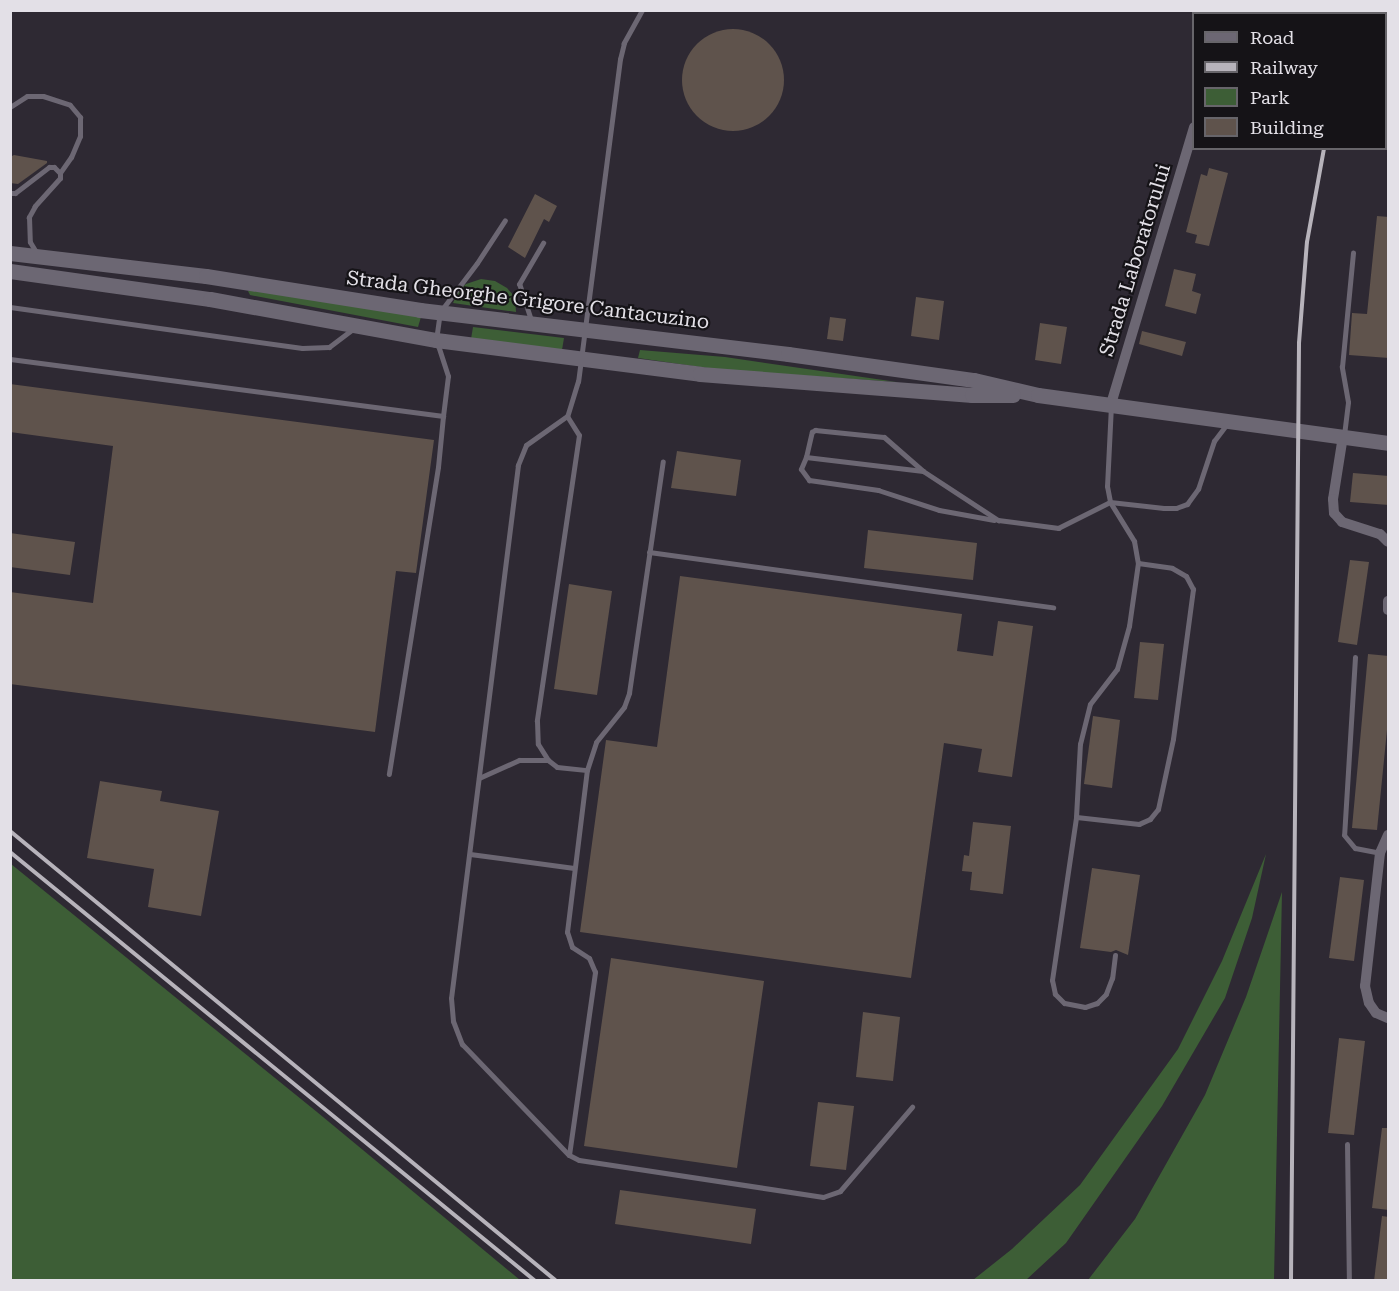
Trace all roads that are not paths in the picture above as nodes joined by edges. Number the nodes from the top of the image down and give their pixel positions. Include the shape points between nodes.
1 (642, 10) edge
2 (10, 106) edge
3 (1192, 134) edge
4 (60, 173) junction
5 (10, 193) edge
6 (505, 220) dead end
7 (543, 243) dead end
8 (10, 253) edge
9 (1353, 253) dead end
10 (38, 256) junction
11 (10, 271) edge
12 (10, 307) edge
13 (440, 312) junction
14 (532, 323) junction
15 (358, 326) junction
16 (585, 330) junction
17 (436, 340) junction
18 (582, 358) junction
19 (10, 359) edge
20 (1038, 395) junction
21 (1111, 404) junction
22 (443, 416) junction
23 (567, 416) junction
24 (1230, 420) junction
25 (1343, 436) junction
26 (1389, 443) edge
27 (806, 457) junction
28 (663, 461) dead end
29 (923, 471) junction
30 (1110, 502) junction
31 (998, 520) junction
32 (1389, 542) edge
33 (649, 552) junction
34 (1138, 563) junction
35 (1389, 601) edge
36 (1053, 607) dead end
37 (1389, 610) edge
38 (1355, 657) dead end
39 (548, 760) junction
40 (587, 770) junction
41 (389, 774) dead end
42 (479, 778) junction
43 (1076, 817) junction
44 (1389, 835) edge
45 (1380, 853) junction
46 (470, 854) junction
47 (574, 868) junction
48 (1115, 955) dead end
49 (1389, 1018) edge
50 (912, 1107) dead end
51 (1347, 1144) dead end
52 (569, 1155) junction
53 (1349, 1281) edge

1 - 16 lane via 620,59
2 - 4 lane via 27,96 43,96 70,105 80,117 80,136
3 - 21 street, Strada Laboratorului
4 - 5 lane via 49,167
4 - 10 lane via 29,218 30,242
6 - 13 lane
7 - 14 lane via 519,284
8 - 10 main road, Strada Gheorghe Grigore Cantacuzino
9 - 25 lane via 1342,367 1347,402
10 - 13 main road, Strada Gheorghe Grigore Cantacuzino via 206,276
11 - 15 main road, Strada Gheorghe Grigore Cantacuzino via 210,299
12 - 15 lane via 302,348 328,347
13 - 14 main road, Strada Gheorghe Grigore Cantacuzino
13 - 17 lane
14 - 16 main road, Strada Gheorghe Grigore Cantacuzino
15 - 17 main road, Strada Gheorghe Grigore Cantacuzino
16 - 18 lane
16 - 20 main road, Strada Gheorghe Grigore Cantacuzino via 974,380
17 - 18 main road, Strada Gheorghe Grigore Cantacuzino
17 - 22 lane via 448,376
18 - 20 main road, Strada Gheorghe Grigore Cantacuzino via 740,379 972,395
18 - 23 lane
19 - 22 lane
20 - 21 main road, Strada Gheorghe Grigore Cantacuzino
21 - 24 main road, Strada Gheorghe Grigore Cantacuzino
21 - 30 lane via 1107,486
22 - 41 lane
23 - 39 lane via 579,435 537,721 538,744
23 - 42 lane via 526,445 518,465
24 - 25 main road, Strada Gheorghe Grigore Cantacuzino
24 - 30 lane via 1214,441 1198,489 1186,504 1164,508
25 - 26 main road, Strada Gheorghe Grigore Cantacuzino
25 - 32 street via 1334,513 1342,522 1380,534
27 - 29 lane
27 - 29 lane via 815,430 882,436
27 - 31 lane via 801,469 809,480 878,490 939,510
28 - 33 lane
29 - 31 lane
30 - 31 lane via 1058,528
30 - 34 lane via 1134,541
33 - 36 lane
33 - 40 lane via 629,693 624,707 596,742
34 - 43 lane via 1129,626 1117,669 1089,704 1080,744
34 - 43 lane via 1172,568 1186,576 1193,590 1173,739 1158,809 1139,824
35 - 37 street
38 - 45 lane via 1344,835 1355,848
39 - 40 lane via 557,767
39 - 42 lane via 519,760
40 - 47 lane
42 - 46 lane
43 - 48 lane via 1052,980 1055,994 1065,1004 1084,1007 1097,1003 1109,986
44 - 45 street
45 - 49 street via 1365,987 1372,1008
46 - 47 lane
46 - 52 lane via 451,998 453,1021 462,1044
47 - 52 lane via 567,938 572,947 589,958 595,972
50 - 52 lane via 840,1191 823,1197 579,1160
51 - 53 lane

